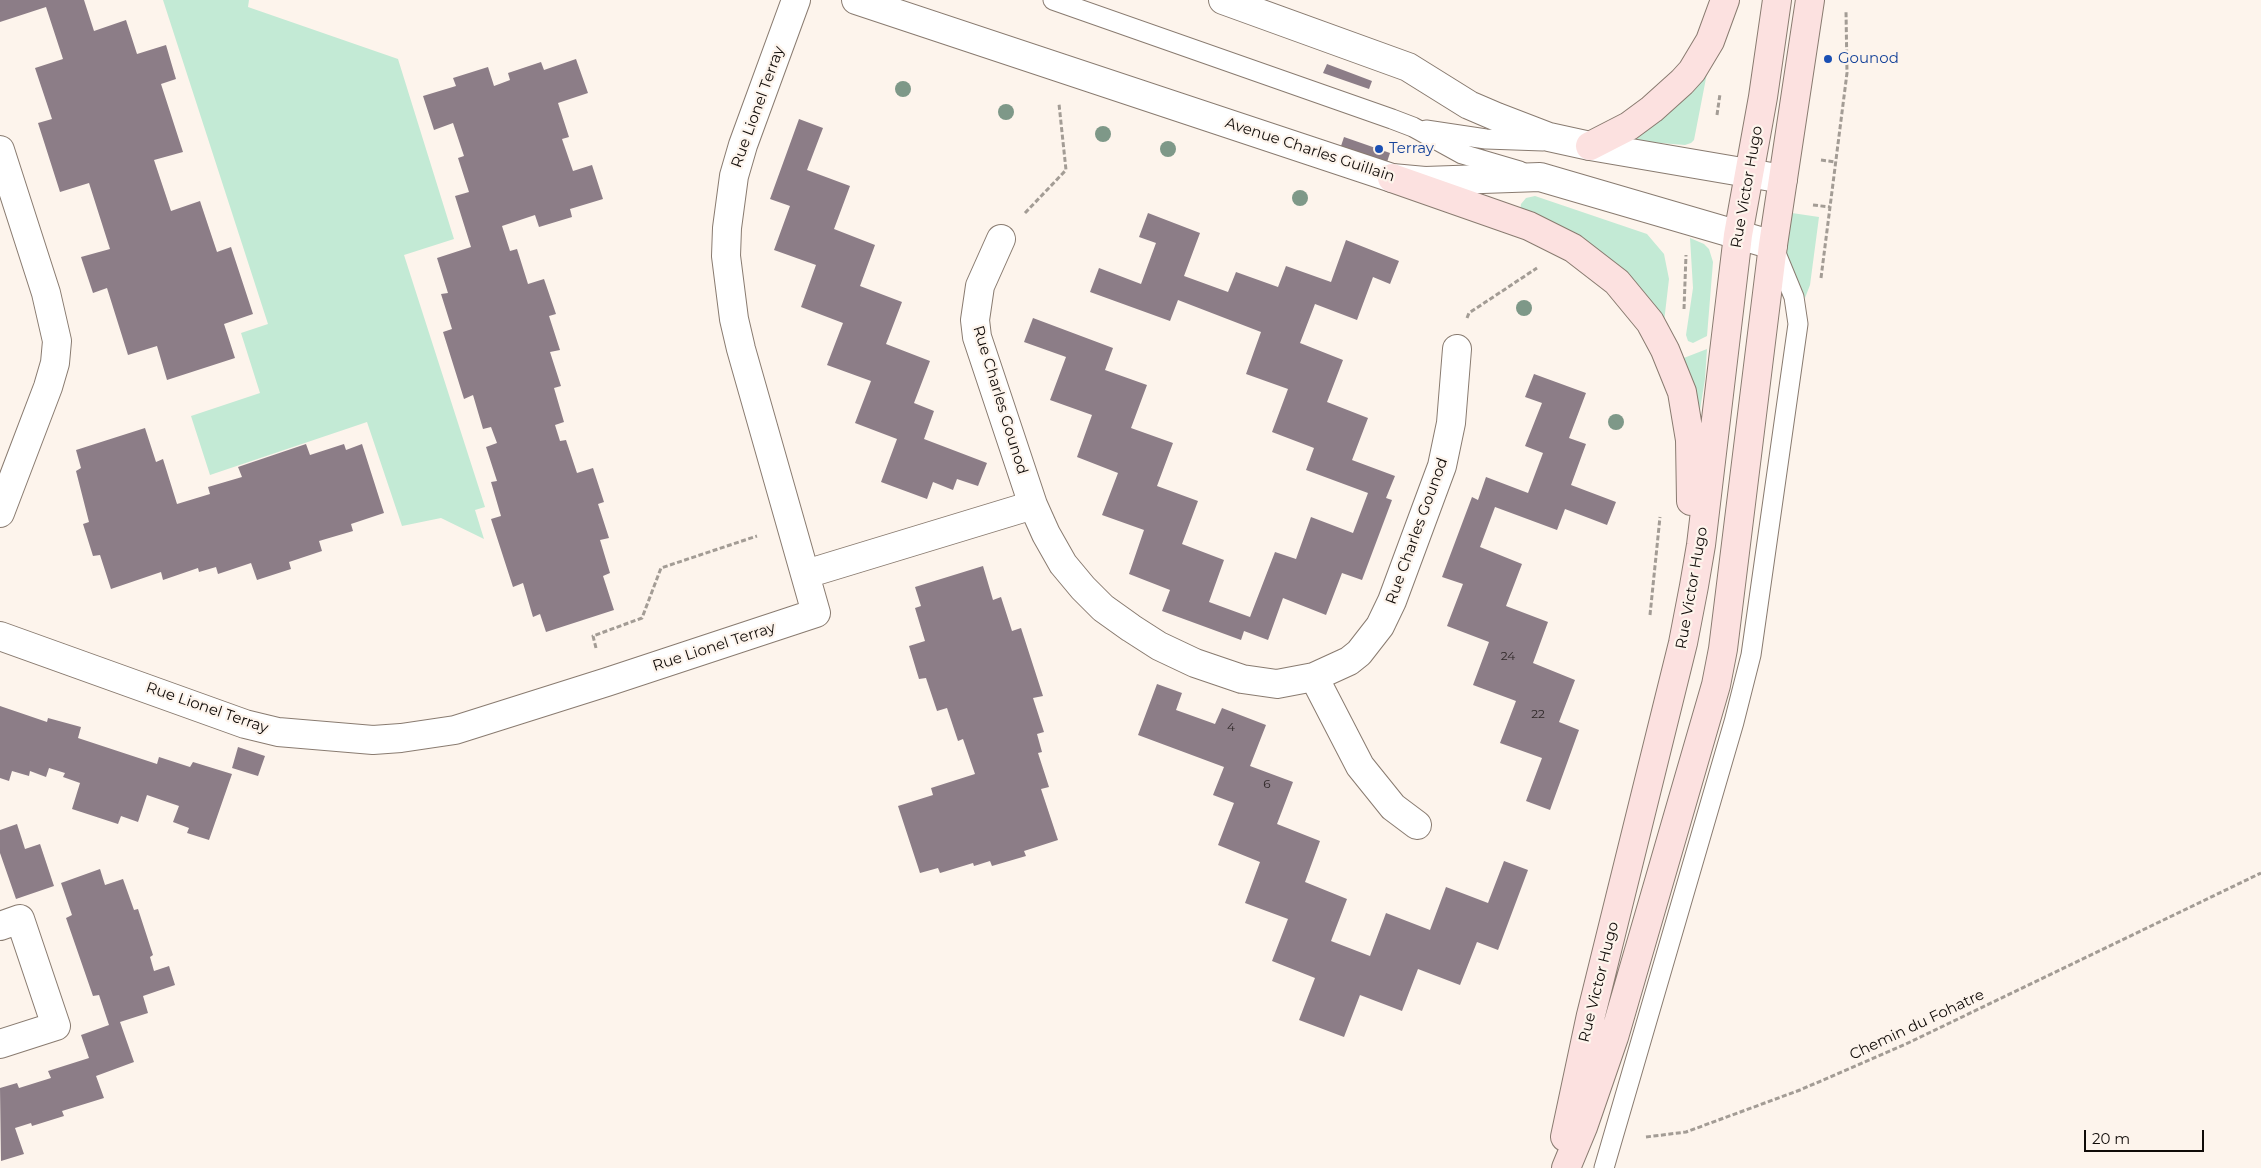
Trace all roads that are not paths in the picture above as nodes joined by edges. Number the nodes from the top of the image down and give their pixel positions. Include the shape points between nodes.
1 (796, 0) edge
2 (856, 0) edge
3 (1053, 0) edge
4 (1223, 0) edge
5 (1725, 0) edge
6 (1777, 0) edge
7 (1810, 0) edge
8 (1413, 127) junction
9 (1580, 144) junction
10 (0, 150) edge
11 (1750, 173) junction
12 (1540, 177) junction
13 (1392, 178) junction
14 (1784, 179) junction
15 (1738, 235) junction
16 (1001, 239) road end
17 (1773, 245) junction
18 (1457, 349) road end
19 (1033, 505) junction
20 (0, 513) edge
21 (806, 574) junction
22 (0, 636) edge
23 (1682, 643) junction
24 (1314, 676) junction
25 (1417, 825) dead end
26 (0, 926) edge
27 (0, 1044) edge
28 (1560, 1168) edge
29 (1566, 1168) edge
30 (1604, 1168) edge

1 - 21 street, Rue Lionel Terray via 734,176 726,256 734,319
2 - 13 street, Avenue Charles Guillain
3 - 8 lane
4 - 9 street via 1408,67 1469,105
5 - 9 main road via 1710,41 1682,82 1629,126
6 - 11 main road, Rue Victor Hugo
7 - 14 main road
8 - 9 lane via 1486,139
8 - 12 lane via 1462,154
9 - 11 street
10 - 20 street via 46,292 57,341 48,387
11 - 14 street
11 - 15 main road, Rue Victor Hugo
12 - 13 street, Avenue Charles Guillain via 1425,181
12 - 15 street, Avenue Charles Guillain
13 - 23 main road via 1529,226 1574,248 1617,282 1650,322 1674,370 1690,440 1691,496
14 - 17 main road
15 - 17 street, Avenue Charles Guillain
15 - 23 main road, Rue Victor Hugo via 1701,545
16 - 19 street, Rue Charles Gounod via 980,286 974,320
17 - 29 main road via 1716,685 1614,1037
17 - 30 lane via 1794,297 1798,324 1751,655 1730,739
18 - 24 street, Rue Charles Gounod via 1452,423 1442,466 1392,601 1380,626 1359,653 1349,661
19 - 21 street
19 - 24 street, Rue Charles Gounod via 1063,564 1083,588 1103,608 1159,646 1195,664 1242,679 1277,684
21 - 22 street, Rue Lionel Terray via 816,613 455,730 392,739 309,736 244,724
23 - 28 main road, Rue Victor Hugo via 1591,1015
24 - 25 street via 1360,766 1394,807
26 - 27 street via 20,919 56,1026

